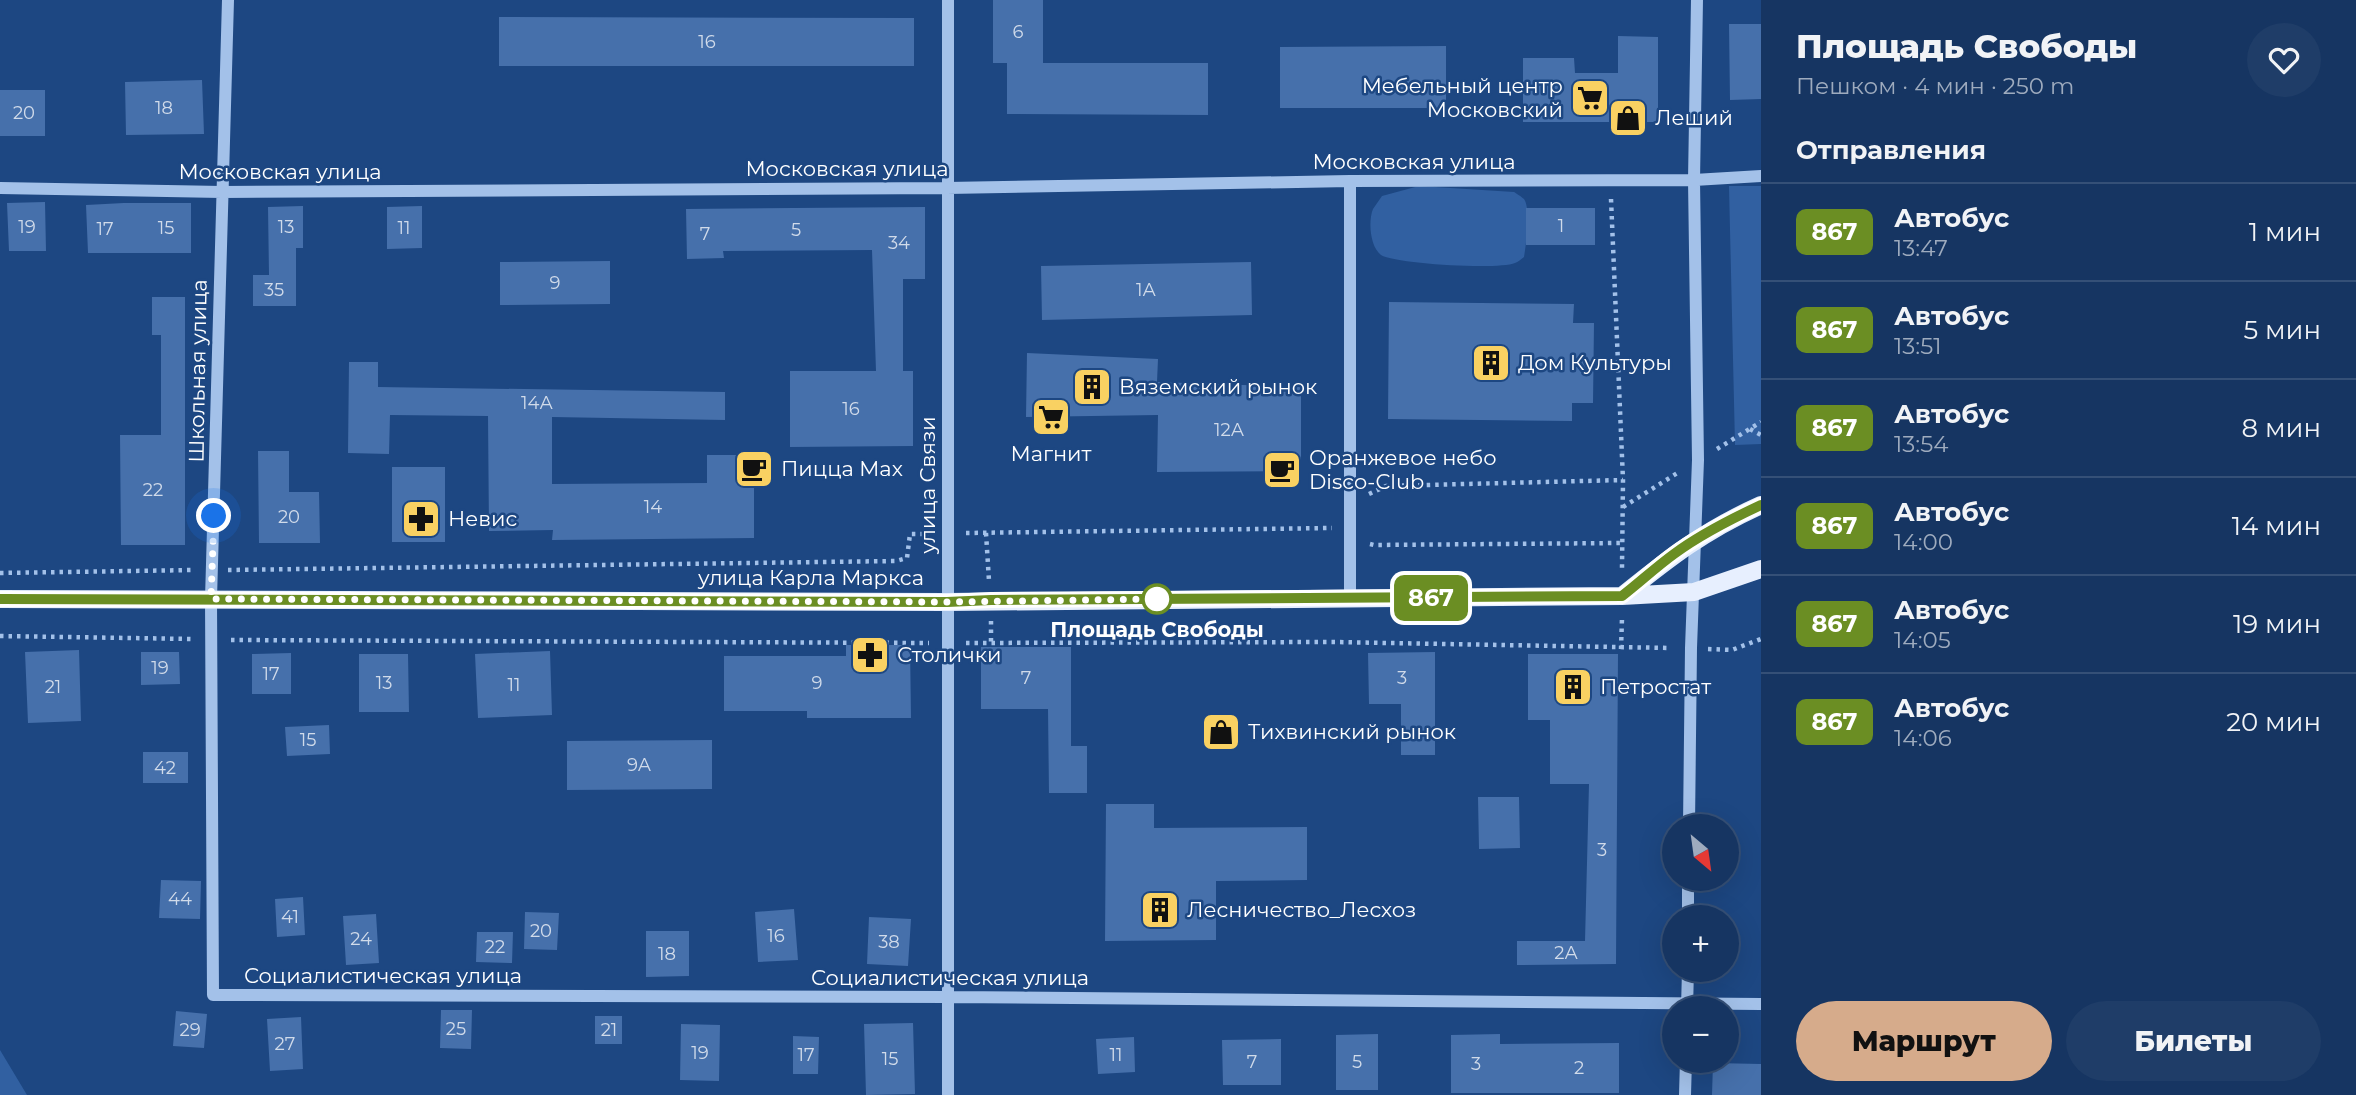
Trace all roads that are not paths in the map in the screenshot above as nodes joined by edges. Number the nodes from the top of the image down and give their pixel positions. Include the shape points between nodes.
1 (228, 0) edge
2 (948, 0) edge
3 (1697, 0) edge
4 (1761, 176) edge
5 (1694, 180) junction
6 (1350, 181) junction
7 (0, 188) edge
8 (947, 188) junction
9 (222, 192) junction
10 (1761, 505) edge
11 (1695, 540) junction
12 (1761, 569) edge
13 (1694, 592) junction
14 (1622, 596) junction
15 (1350, 598) junction
16 (0, 599) edge
17 (211, 599) junction
18 (947, 602) junction
19 (1689, 814) edge
20 (213, 995) joint
21 (948, 997) junction
22 (1739, 1004) edge
23 (1761, 1004) edge
24 (1662, 1005) edge
25 (1686, 1073) edge
26 (948, 1095) edge
27 (1685, 1095) edge

1 - 9 street, Школьная улица
2 - 8 street, улица Связи
3 - 5 street
4 - 5 street
5 - 6 street, Московская улица
5 - 11 street
6 - 8 street, Московская улица
6 - 15 street
7 - 9 street, Московская улица
8 - 9 street, Московская улица
8 - 18 street, улица Связи
9 - 17 street, Школьная улица
10 - 11 main road
11 - 13 street
11 - 14 main road
12 - 13 main road, улица Карла Маркса
13 - 14 main road, улица Карла Маркса
13 - 19 street
14 - 15 main road, улица Карла Маркса
15 - 18 main road, улица Карла Маркса
16 - 17 main road, улица Карла Маркса
17 - 18 main road, улица Карла Маркса
17 - 20 street, Школьная улица
18 - 21 street, улица Связи
20 - 21 street, Социалистическая улица
21 - 24 street, Социалистическая улица
21 - 26 street, улица Связи
22 - 23 street
25 - 27 street

